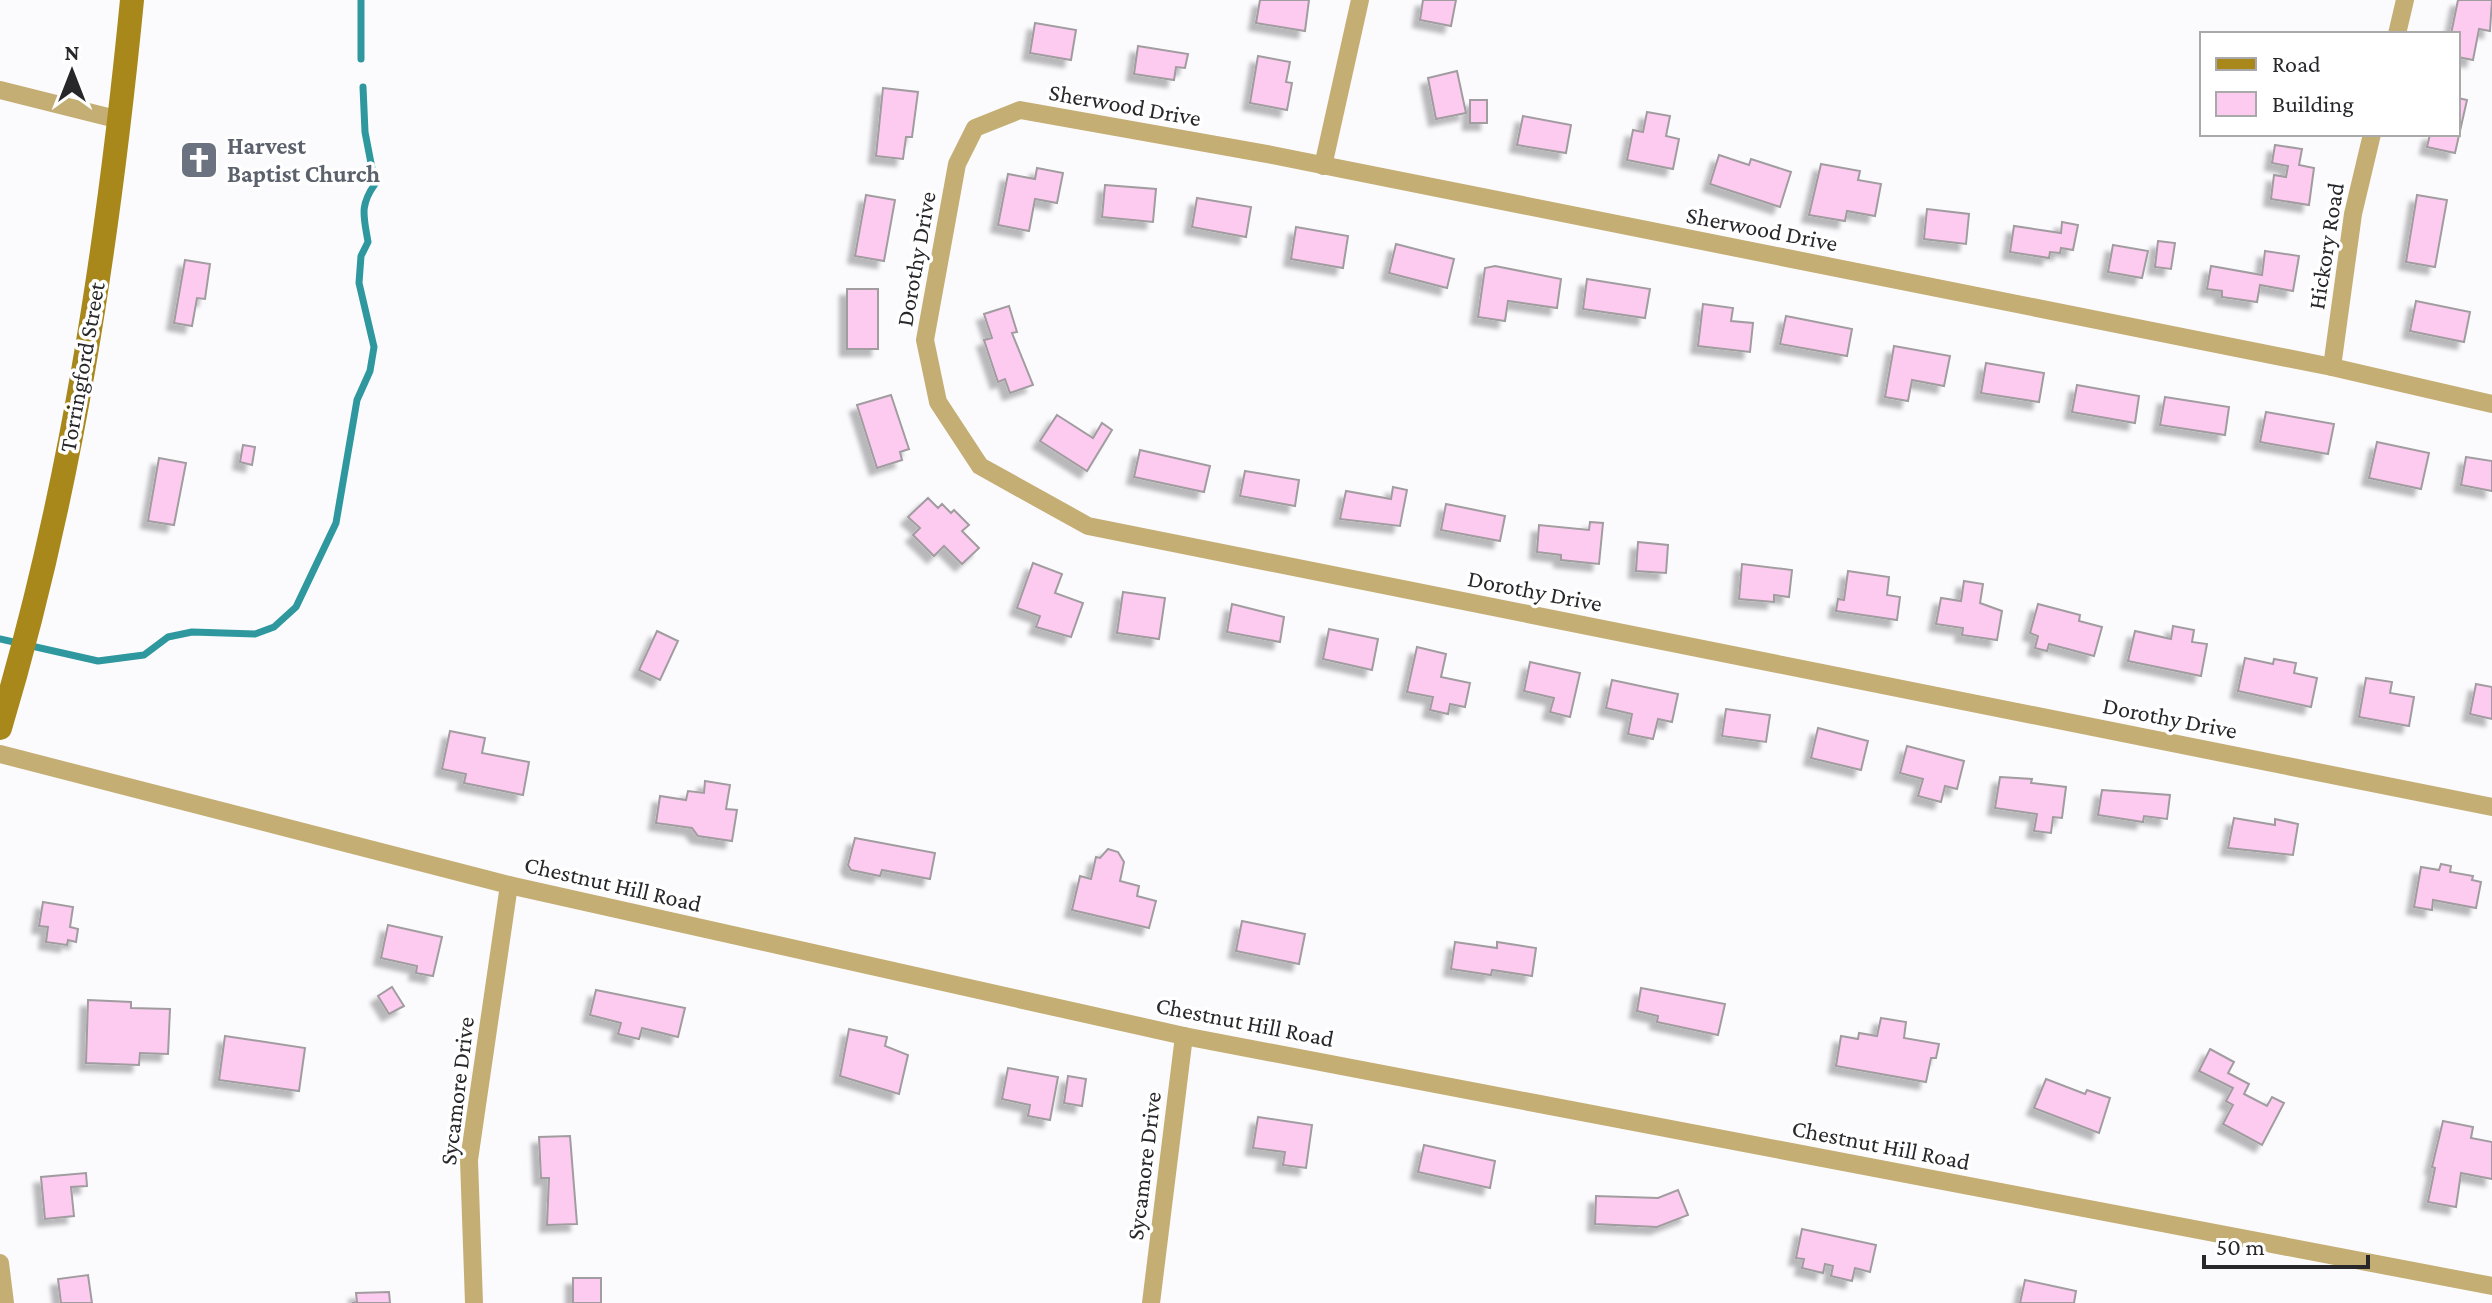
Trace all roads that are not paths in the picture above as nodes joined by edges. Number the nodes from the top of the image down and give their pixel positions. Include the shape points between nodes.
1 (132, 0) edge
2 (1360, 0) edge
3 (2405, 0) edge
4 (2397, 32) edge
5 (0, 90) edge
6 (1020, 110) joint
7 (120, 120) junction
8 (2372, 136) edge
9 (1323, 166) junction
10 (2332, 367) junction
11 (2492, 404) edge
12 (0, 728) edge
13 (0, 754) edge
14 (2492, 807) edge
15 (509, 885) junction
16 (1184, 1036) junction
17 (0, 1263) edge
18 (2492, 1286) edge
19 (5, 1303) edge
20 (474, 1303) edge
21 (1151, 1303) edge

1 - 7 main road, Torringford Street
2 - 9 street
3 - 4 street
5 - 7 street
6 - 9 street, Sherwood Drive
6 - 14 street, Dorothy Drive via 975,128 957,164 925,340 938,402 980,466 1088,526
7 - 12 main road, Torringford Street via 97,284 30,627
8 - 10 street, Hickory Road via 2353,214
9 - 10 street, Sherwood Drive
10 - 11 street, Sherwood Drive
13 - 15 street, Chestnut Hill Road
15 - 16 street, Chestnut Hill Road
15 - 20 street, Sycamore Drive via 469,1160
16 - 18 street, Chestnut Hill Road
16 - 21 street, Sycamore Drive
17 - 19 street

